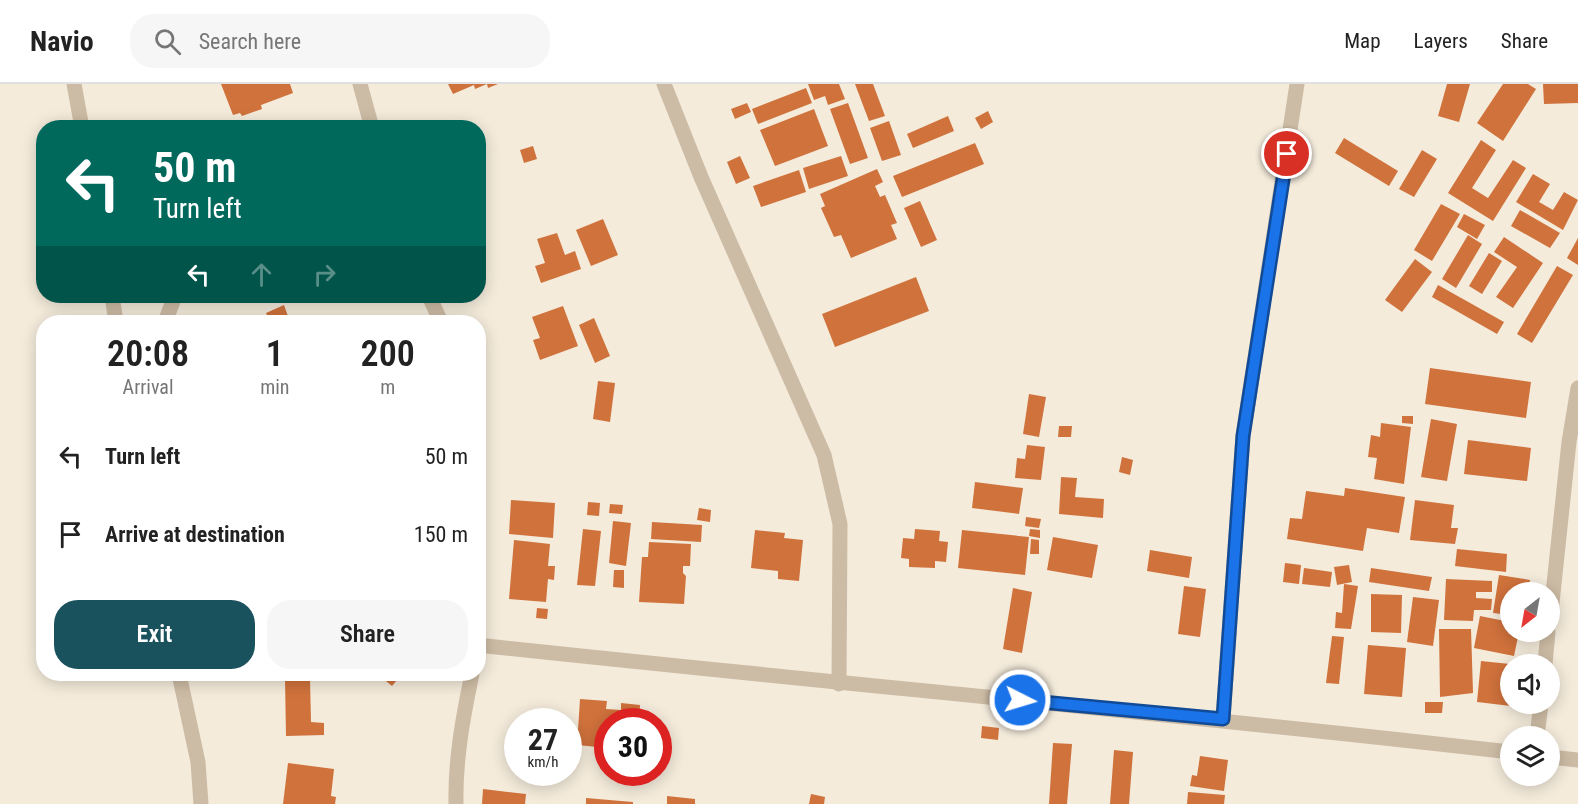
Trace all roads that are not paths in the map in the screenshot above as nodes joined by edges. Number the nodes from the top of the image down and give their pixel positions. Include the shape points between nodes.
1 (74, 84) edge
2 (360, 84) edge
3 (664, 84) edge
4 (1297, 84) edge
5 (81, 120) edge
6 (370, 120) edge
7 (1578, 388) edge
8 (1554, 582) edge
9 (486, 646) edge
10 (181, 681) edge
11 (471, 681) edge
12 (839, 684) junction
13 (1223, 719) junction
14 (1500, 751) edge
15 (1560, 758) edge
16 (1578, 760) edge
17 (201, 804) edge
18 (456, 804) edge

1 - 5 street
2 - 6 street
3 - 12 street via 824,455 840,524
4 - 13 street via 1243,436
7 - 8 street
9 - 12 street
10 - 17 street via 198,762
11 - 18 street via 462,721
12 - 13 street
13 - 14 street
15 - 16 street

